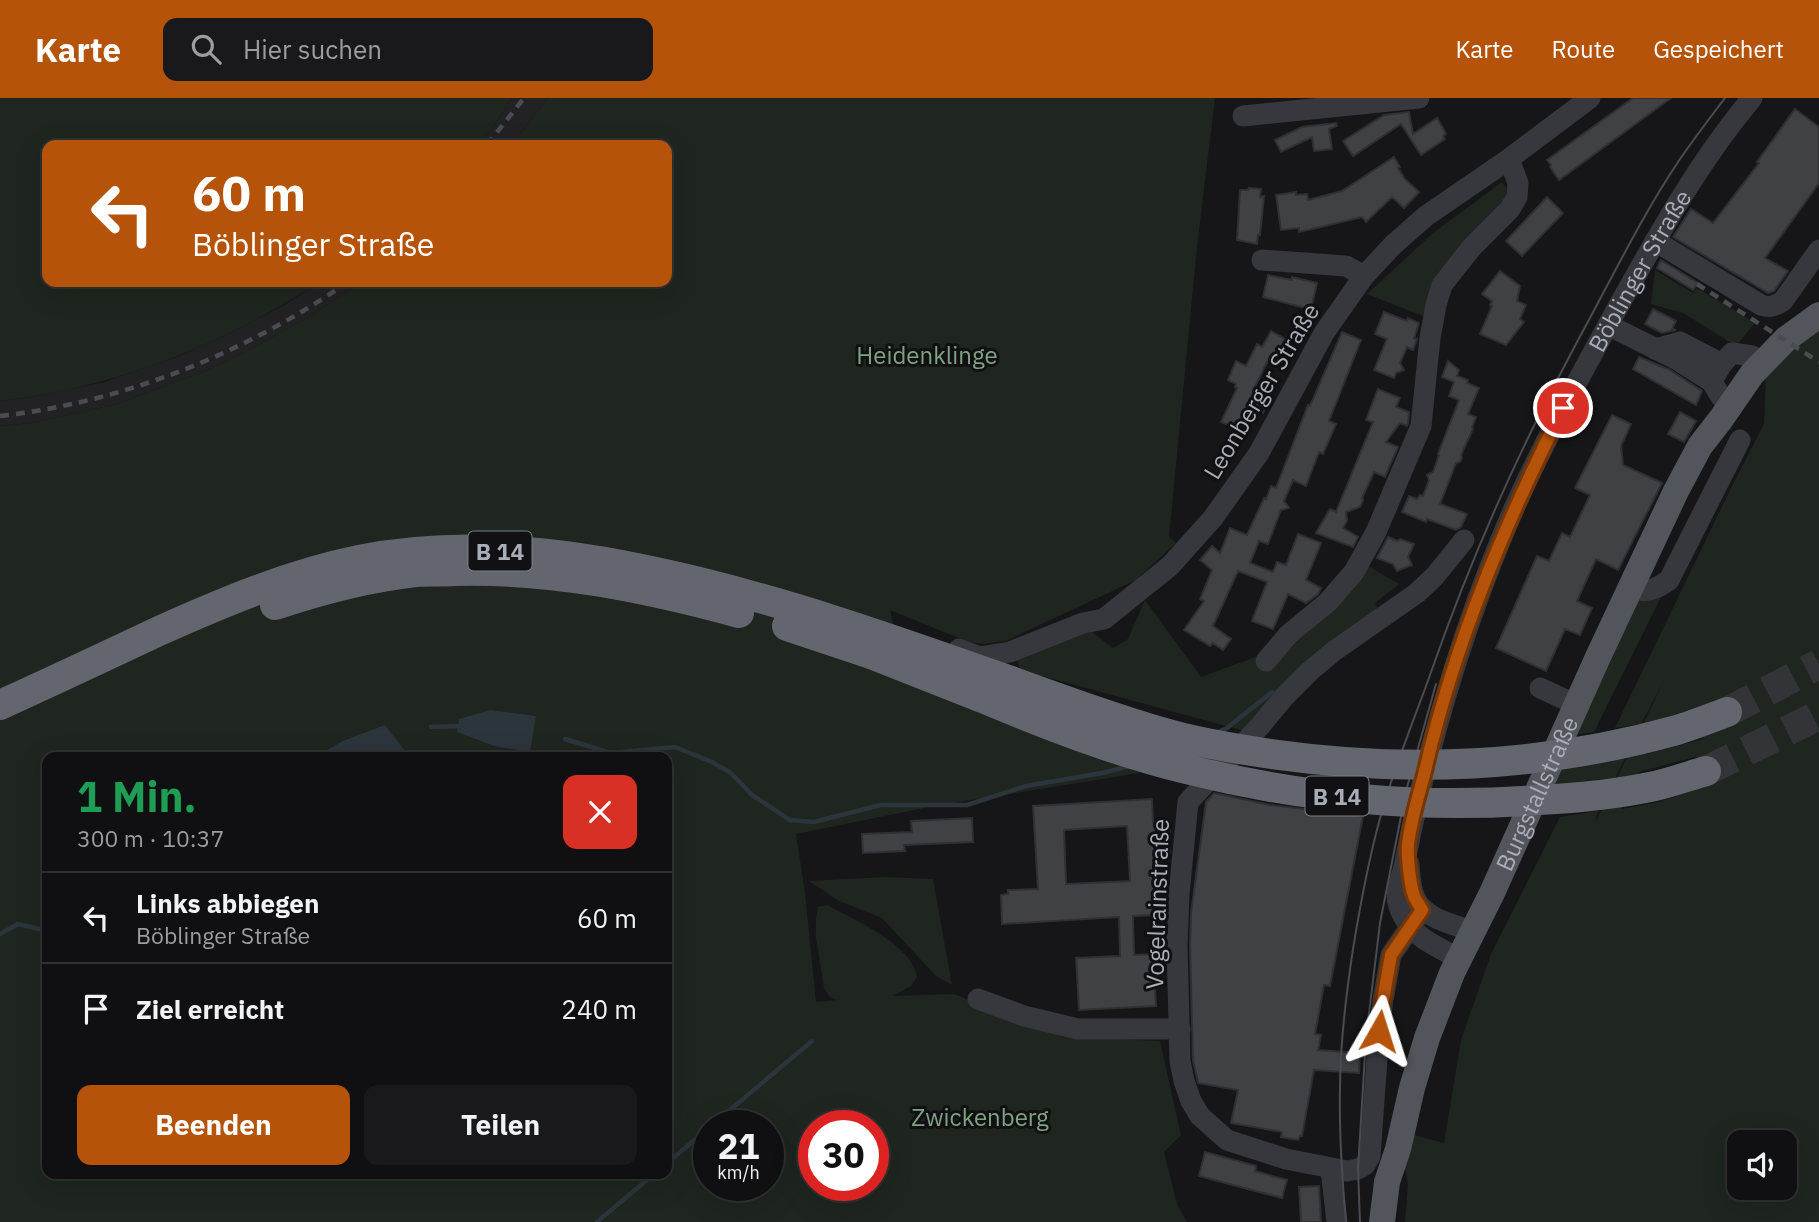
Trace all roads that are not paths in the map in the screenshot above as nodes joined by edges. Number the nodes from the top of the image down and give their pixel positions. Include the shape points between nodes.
1 (1419, 98) edge
2 (1590, 98) edge
3 (1752, 98) edge
4 (1243, 116) dead end
5 (1509, 159) junction
6 (1655, 241) junction
7 (1819, 250) edge
8 (1262, 260) dead end
9 (1364, 276) junction
10 (1819, 296) edge
11 (1819, 314) edge
12 (1608, 325) junction
13 (1718, 381) junction
14 (1740, 440) dead end
15 (1700, 446) junction
16 (1464, 540) dead end
17 (1630, 588) junction
18 (877, 633) junction
19 (1266, 661) dead end
20 (1540, 688) dead end
21 (0, 705) edge
22 (1577, 705) junction
23 (1727, 712) tunnel mouth
24 (0, 727) edge
25 (1706, 771) tunnel mouth
26 (1380, 788) dead end
27 (1408, 845) junction
28 (1416, 918) junction
29 (1472, 931) junction
30 (1458, 958) junction
31 (978, 999) dead end
32 (1180, 1029) junction
33 (1375, 1099) junction
34 (1407, 1106) junction
35 (1398, 1149) junction
36 (1331, 1169) junction
37 (1337, 1222) edge
38 (1382, 1222) edge
39 (1394, 1222) edge

1 - 4 street
2 - 5 street, Leonberger Straße
3 - 6 street, Böblinger Straße via 1686,188
5 - 9 street, Leonberger Straße via 1426,216
5 - 19 street via 1518,183 1517,197 1442,285 1430,338 1421,426 1376,532 1354,572
6 - 7 street via 1768,307 1783,301
6 - 12 street, Böblinger Straße
8 - 9 street via 1346,266
9 - 18 street, Leonberger Straße via 1324,333 1259,453 1213,518 1170,566 1104,619 1010,652 980,657 894,625
10 - 13 main road, Burgstallstraße
11 - 15 main road, Burgstallstraße via 1752,374
12 - 13 street
12 - 27 street, Böblinger Straße via 1515,505 1493,560 1443,701
13 - 15 main road, Burgstallstraße
14 - 17 street via 1669,580 1649,591
15 - 17 main road, Burgstallstraße
16 - 32 street, Vogelrainstraße via 1417,593 1310,671 1188,802 1178,907
17 - 22 main road, Burgstallstraße
18 - 21 highway, B 14 via 737,591 584,558 463,548 413,551 358,560 258,589
18 - 23 highway, B 14, bridge via 1174,736 1293,757 1378,764 1471,763 1566,754 1680,729
20 - 22 street
22 - 29 main road, Burgstallstraße
24 - 25 highway, B 14, bridge via 213,629 297,598 417,572 498,570 582,579 790,627 1115,748 1183,769 1301,792 1449,804 1516,802 1657,786
26 - 27 street
27 - 28 street, Böblinger Straße
28 - 29 street via 1431,915
28 - 30 street via 1419,936
28 - 33 street via 1391,955
29 - 30 main road, Burgstallstraße
30 - 34 main road, Burgstallstraße
31 - 32 street via 1024,1016 1078,1028
32 - 36 street, Vogelrainstraße via 1184,1082 1200,1116 1215,1131 1227,1140
33 - 34 street
33 - 36 street via 1370,1156 1365,1165 1347,1171
34 - 35 main road, Burgstallstraße
35 - 38 main road via 1387,1182
35 - 39 main road
36 - 37 street

